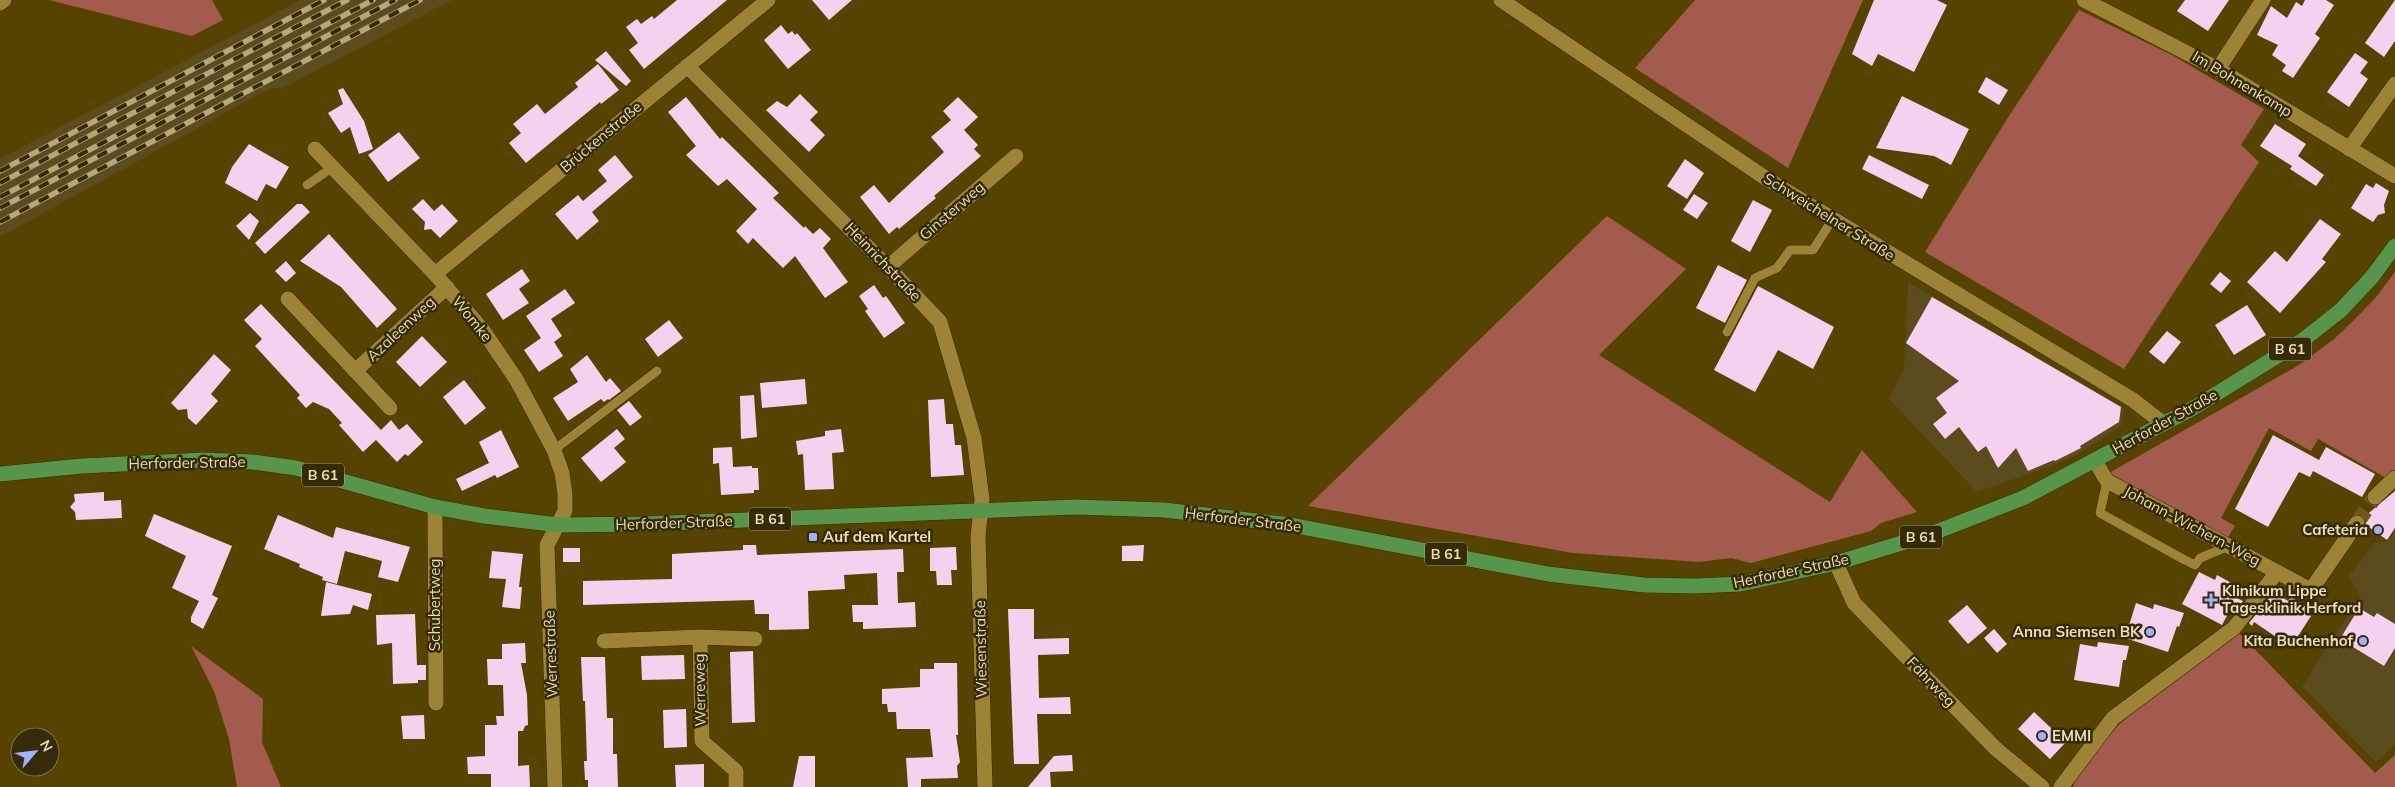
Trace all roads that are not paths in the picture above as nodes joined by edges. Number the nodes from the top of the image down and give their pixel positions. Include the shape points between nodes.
1 (4, 0) edge
2 (768, 0) edge
3 (1501, 0) edge
4 (2084, 0) edge
5 (2263, 0) edge
6 (0, 3) edge
7 (687, 66) junction
8 (2218, 68) junction
9 (2395, 84) edge
10 (315, 148) dead end
11 (2349, 149) junction
12 (1016, 156) dead end
13 (333, 167) junction
14 (2395, 176) edge
15 (307, 185) dead end
16 (1832, 220) junction
17 (2395, 246) edge
18 (888, 267) junction
19 (435, 274) junction
20 (446, 288) junction
21 (288, 299) dead end
22 (1727, 332) dead end
23 (355, 371) junction
24 (656, 371) dead end
25 (390, 408) dead end
26 (2164, 424) junction
27 (554, 450) junction
28 (2095, 461) junction
29 (0, 474) edge
30 (2395, 478) edge
31 (2107, 480) junction
32 (2375, 497) tunnel mouth
33 (435, 506) junction
34 (981, 511) junction
35 (2356, 523) tunnel mouth
36 (559, 525) junction
37 (2229, 546) junction
38 (1836, 563) junction
39 (2277, 572) junction
40 (700, 637) junction
41 (755, 639) dead end
42 (604, 641) dead end
43 (436, 703) dead end
44 (555, 787) edge
45 (736, 787) edge
46 (985, 787) edge
47 (2042, 787) edge
48 (2061, 787) edge

1 - 6 street
2 - 7 street, Brückenstraße
3 - 16 street, Schweichelner Straße
4 - 8 street, Im Bohnenkamp
5 - 8 street
7 - 18 street, Heinrichstraße
7 - 19 street, Brückenstraße
8 - 11 street, Im Bohnenkamp
9 - 11 street
10 - 13 street, Womke
11 - 14 street, Im Bohnenkamp
12 - 18 street, Ginsterweg
13 - 15 lane
13 - 19 street, Womke
16 - 22 lane via 1813,250 1790,250 1777,268 1755,278
16 - 26 street, Schweichelner Straße via 2132,400
17 - 26 main road, Herforder Straße / B 61 via 2341,310 2303,340
18 - 34 street, Heinrichstraße via 940,322 974,438
19 - 20 street, Womke
20 - 23 street, Azaleenweg
20 - 27 street, Womke via 494,346 516,379
21 - 23 street, Azaleenweg
23 - 25 street, Azaleenweg
24 - 27 lane
26 - 28 main road, Herforder Straße / B 61
27 - 36 street, Womke via 565,494 565,511
28 - 31 street
28 - 38 main road, Herforder Straße / B 61 via 2023,498 1983,514 1928,535
29 - 33 main road, Herforder Straße / B 61 via 204,460 253,462 296,468
30 - 32 street
31 - 37 street, Johann-Wichern-Weg
31 - 37 lane via 2100,513 2183,559 2195,565 2200,558
33 - 36 main road, Herforder Straße / B 61 via 493,518
33 - 43 street, Schubertweg
34 - 36 main road, Herforder Straße / B 61
34 - 38 main road, Herforder Straße / B 61 via 1076,507 1232,516 1548,574 1644,585 1741,584
34 - 46 street, Wiesenstraße via 978,536
35 - 39 street, Johann-Wichern-Weg via 2311,590
36 - 44 street, Werrestraße via 547,545
37 - 39 street, Johann-Wichern-Weg
38 - 47 street, Fährweg via 1854,603 1995,748
39 - 48 street, Johann-Wichern-Weg via 2234,628 2112,718
40 - 41 street, Werreweg
40 - 42 street, Werreweg
40 - 45 street, Werreweg via 702,742 736,772

